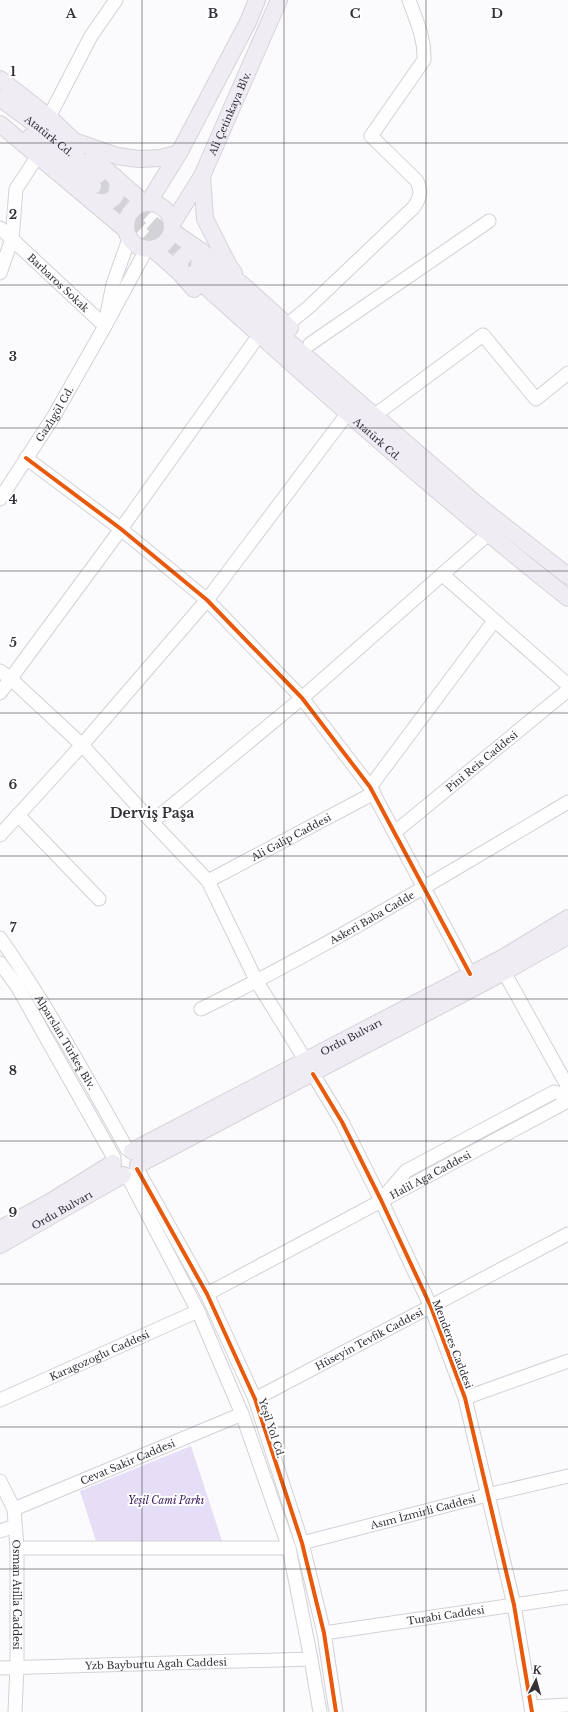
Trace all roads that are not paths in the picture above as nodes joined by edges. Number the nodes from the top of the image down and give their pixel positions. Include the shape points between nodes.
1 (116, 0) edge
2 (257, 0) edge
3 (279, 0) edge
4 (409, 0) edge
5 (0, 79) edge
6 (0, 98) edge
7 (0, 114) edge
8 (49, 118) junction
9 (0, 124) edge
10 (74, 141) junction
11 (179, 153) junction
12 (36, 156) junction
13 (202, 176) junction
14 (115, 177) junction
15 (94, 188) junction
16 (146, 203) junction
17 (489, 221) dead end
18 (172, 227) junction
19 (0, 228) edge
20 (127, 235) junction
21 (12, 239) junction
22 (150, 250) junction
23 (193, 265) junction
24 (0, 273) edge
25 (246, 288) junction
26 (287, 325) junction
27 (105, 326) junction
28 (254, 342) junction
29 (310, 344) junction
30 (568, 373) edge
31 (347, 414) junction
32 (375, 415) junction
33 (26, 458) junction
34 (0, 499) edge
35 (121, 529) junction
36 (488, 534) junction
37 (443, 576) junction
38 (568, 576) edge
39 (568, 598) edge
40 (207, 600) junction
41 (494, 621) junction
42 (0, 671) edge
43 (11, 679) junction
44 (568, 685) edge
45 (568, 690) edge
46 (0, 693) edge
47 (302, 698) junction
48 (82, 746) junction
49 (372, 790) junction
50 (568, 802) edge
51 (18, 815) junction
52 (152, 822) junction
53 (395, 832) junction
54 (0, 835) edge
55 (208, 881) junction
56 (425, 887) junction
57 (99, 899) dead end
58 (568, 918) edge
59 (568, 936) edge
60 (0, 938) edge
61 (1, 966) edge
62 (504, 972) junction
63 (470, 974) junction
64 (257, 982) junction
65 (201, 1009) dead end
66 (309, 1067) junction
67 (568, 1087) edge
68 (568, 1096) edge
69 (568, 1101) edge
70 (126, 1163) junction
71 (381, 1200) junction
72 (0, 1229) edge
73 (568, 1234) edge
74 (0, 1245) edge
75 (207, 1294) junction
76 (431, 1307) junction
77 (198, 1311) junction
78 (568, 1361) edge
79 (465, 1398) junction
80 (255, 1399) junction
81 (0, 1400) edge
82 (242, 1414) junction
83 (568, 1476) edge
84 (0, 1482) edge
85 (487, 1495) junction
86 (14, 1509) junction
87 (15, 1526) junction
88 (0, 1531) edge
89 (302, 1543) junction
90 (17, 1548) junction
91 (289, 1548) junction
92 (568, 1597) edge
93 (514, 1605) junction
94 (324, 1633) junction
95 (311, 1659) junction
96 (17, 1667) junction
97 (0, 1668) edge
98 (568, 1705) edge
99 (531, 1710) edge
100 (14, 1712) edge
101 (320, 1712) edge
102 (336, 1712) edge

1 - 8 street via 91,36
2 - 11 main road
3 - 13 main road, Ali Çetinkaya Blv.
4 - 26 street via 422,36 424,60 371,136 417,181 420,188 419,200 310,306
5 - 8 main road
6 - 15 main road, Atatürk Cd. via 39,127
7 - 15 main road, Atatürk Cd.
8 - 10 main road
9 - 12 main road
10 - 11 main road via 117,156 139,159 161,158
10 - 14 main road
11 - 16 main road
12 - 15 main road
12 - 21 street via 16,189
13 - 18 main road, Ali Çetinkaya Blv.
13 - 25 main road via 205,219 229,266
14 - 15 main road via 118,191 106,202
14 - 16 main road
15 - 20 main road
16 - 18 main road via 155,203 167,211
16 - 20 main road via 135,207 126,218
17 - 29 street
18 - 22 main road via 166,243
18 - 23 main road
19 - 21 street, Barbaros Sokak
20 - 22 main road via 139,248
20 - 27 street, Gazlıgöl Cd. via 113,284
21 - 24 street
21 - 27 street, Barbaros Sokak
22 - 23 main road
22 - 27 street, Gazlıgöl Cd.
23 - 25 main road
23 - 28 main road via 190,286
23 - 31 main road, Atatürk Cd.
23 - 32 main road, Atatürk Cd.
25 - 26 main road
26 - 29 main road
27 - 33 street, Gazlıgöl Cd. via 54,416
28 - 31 main road via 314,394
28 - 35 street
29 - 32 main road
30 - 32 street via 536,399 483,335
31 - 36 main road, Atatürk Cd.
31 - 40 street
32 - 38 main road, Atatürk Cd. via 480,507
33 - 34 street, Gazlıgöl Cd.
33 - 35 street
35 - 40 street
35 - 43 street
36 - 37 street
36 - 39 main road, Atatürk Cd.
37 - 41 street
37 - 47 street
40 - 47 street
40 - 48 street
41 - 44 street
41 - 49 street
42 - 43 street, Menderes Caddesi
43 - 46 street
43 - 48 street, Menderes Caddesi
45 - 53 street, Pini Reis Caddesi
47 - 49 street
47 - 52 street
48 - 51 street
48 - 52 street, Menderes Caddesi
49 - 53 street
49 - 55 street, Ali Galip Caddesi
50 - 56 street, Askeri Baba Cadde
51 - 54 street
51 - 57 street
52 - 55 street, Menderes Caddesi
53 - 56 street
55 - 64 street, Menderes Caddesi
56 - 63 street
56 - 64 street, Askeri Baba Cadde
58 - 63 main road, Ordu Bulvarı via 504,957
59 - 62 main road, Ordu Bulvarı
60 - 70 street, Alparslan Türkeş Blv. via 55,1024
61 - 70 street, Alparslan Türkeş Blv. via 17,986
62 - 66 main road, Ordu Bulvarı
62 - 67 street
63 - 66 main road, Ordu Bulvarı
64 - 65 street, Askeri Baba Cadde
64 - 66 street, Menderes Caddesi
66 - 70 main road, Ordu Bulvarı
66 - 71 street, Menderes Caddesi via 342,1122
68 - 71 street via 554,1092 406,1171
69 - 71 street, Halil Aga Caddesi
70 - 72 main road, Ordu Bulvarı
70 - 74 main road, Ordu Bulvarı
70 - 75 street, Yeşil Yol Cd.
70 - 77 street
71 - 75 street, Halil Aga Caddesi
71 - 76 street, Menderes Caddesi
73 - 76 street, Hüseyin Tevfik Caddesi
75 - 80 street, Yeşil Yol Cd.
76 - 79 street, Menderes Caddesi
76 - 80 street, Hüseyin Tevfik Caddesi
77 - 81 street, Karagozoglu Caddesi
77 - 82 street
78 - 79 street
79 - 85 street, Menderes Caddesi
80 - 89 street, Yeşil Yol Cd.
82 - 86 street, Cevat Sakir Caddesi
82 - 91 street
83 - 85 street, Asım İzmirli Caddesi
84 - 86 street, Osman Atilla Caddesi
85 - 89 street, Asım İzmirli Caddesi
85 - 93 street, Menderes Caddesi
86 - 87 street, Osman Atilla Caddesi
87 - 88 street
87 - 90 street, Osman Atilla Caddesi
89 - 94 street, Yeşil Yol Cd.
90 - 91 street
90 - 96 street, Osman Atilla Caddesi
91 - 95 street
92 - 93 street, Turabi Caddesi
93 - 94 street, Turabi Caddesi
93 - 99 street, Menderes Caddesi
94 - 102 street, Yeşil Yol Cd.
95 - 96 street, Yzb Bayburtu Agah Caddesi
95 - 101 street
96 - 97 street, Yzb Bayburtu Agah Caddesi
96 - 100 street, Osman Atilla Caddesi
98 - 99 street

